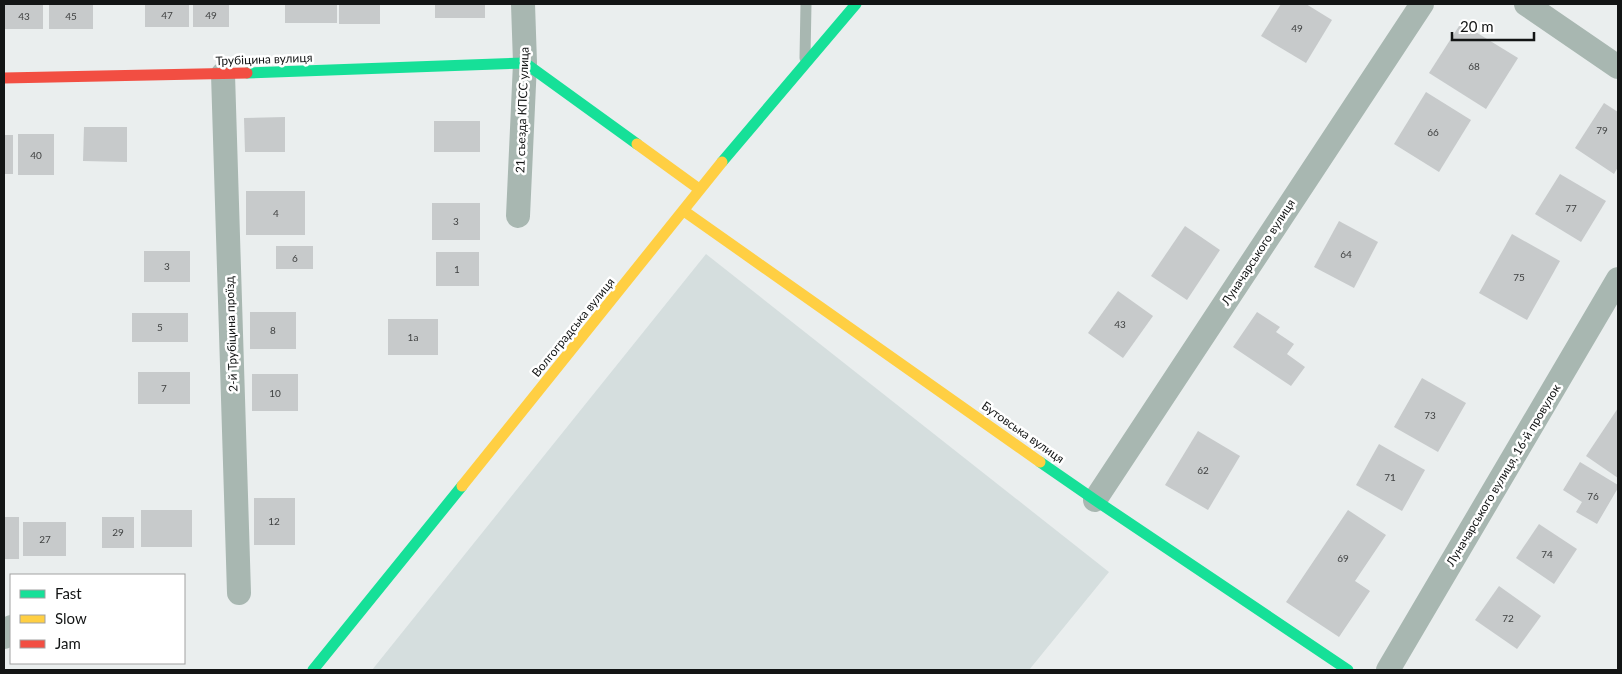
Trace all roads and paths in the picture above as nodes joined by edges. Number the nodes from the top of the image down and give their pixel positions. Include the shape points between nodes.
1 (523, 4) edge
2 (806, 4) edge
3 (856, 4) edge
4 (1422, 4) edge
5 (1526, 4) edge
6 (525, 62) junction
7 (805, 64) junction
8 (1618, 67) edge
9 (223, 74) junction
10 (4, 78) edge
11 (699, 190) junction
12 (684, 211) junction
13 (518, 216) dead end
14 (1618, 279) edge
15 (1095, 500) junction
16 (239, 593) dead end
17 (320, 661) junction
18 (313, 670) edge
19 (332, 670) edge
20 (1348, 670) edge
21 (1388, 670) edge

1 - 6 street, 21 съезда КПСС улица
2 - 7 lane
3 - 7 street, Волгоградська вулиця
4 - 15 street, Луначарського вулиця
5 - 8 street
6 - 9 street, Трубіцина вулиця
6 - 11 street
6 - 13 street, 21 съезда КПСС улица
7 - 11 street, Волгоградська вулиця
9 - 10 street, Трубіцина вулиця
9 - 16 street, 2-й Трубіцина проїзд
11 - 12 street, Волгоградська вулиця
12 - 15 street, Бутовська вулиця
12 - 17 street, Волгоградська вулиця
14 - 21 street, Луначарського вулиця, 16-й провулок
15 - 20 street, Бутовська вулиця
17 - 18 street, Волгоградська вулиця
17 - 19 lane

